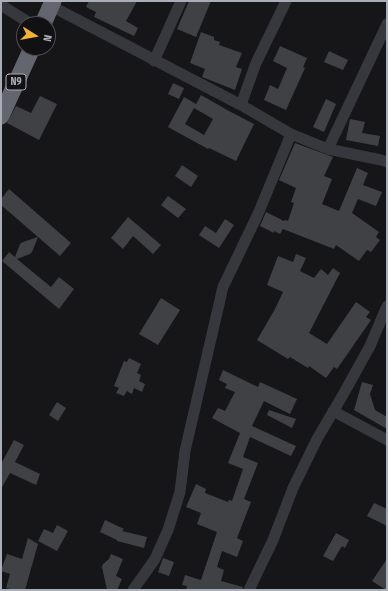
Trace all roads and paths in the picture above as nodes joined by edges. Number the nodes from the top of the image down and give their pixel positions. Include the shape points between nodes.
1 (181, 1) edge
2 (286, 1) edge
3 (52, 4) edge
4 (1, 5) edge
5 (18, 16) edge
6 (47, 16) edge
7 (387, 24) edge
8 (28, 56) edge
9 (154, 61) junction
10 (241, 105) junction
11 (1, 116) edge
12 (291, 134) junction
13 (328, 149) junction
14 (387, 162) edge
15 (387, 306) edge
16 (333, 411) junction
17 (387, 440) edge
18 (133, 590) edge
19 (249, 590) edge

1 - 9 street
2 - 10 street via 256,63
3 - 6 highway
3 - 9 street
4 - 5 street
7 - 13 street
8 - 11 highway, N9
9 - 10 street
10 - 12 street
12 - 13 street
12 - 18 street via 258,214 222,287 185,451 180,492 168,530 155,559
13 - 14 street
15 - 16 street via 370,346
16 - 17 street
16 - 19 street via 293,488 273,540

